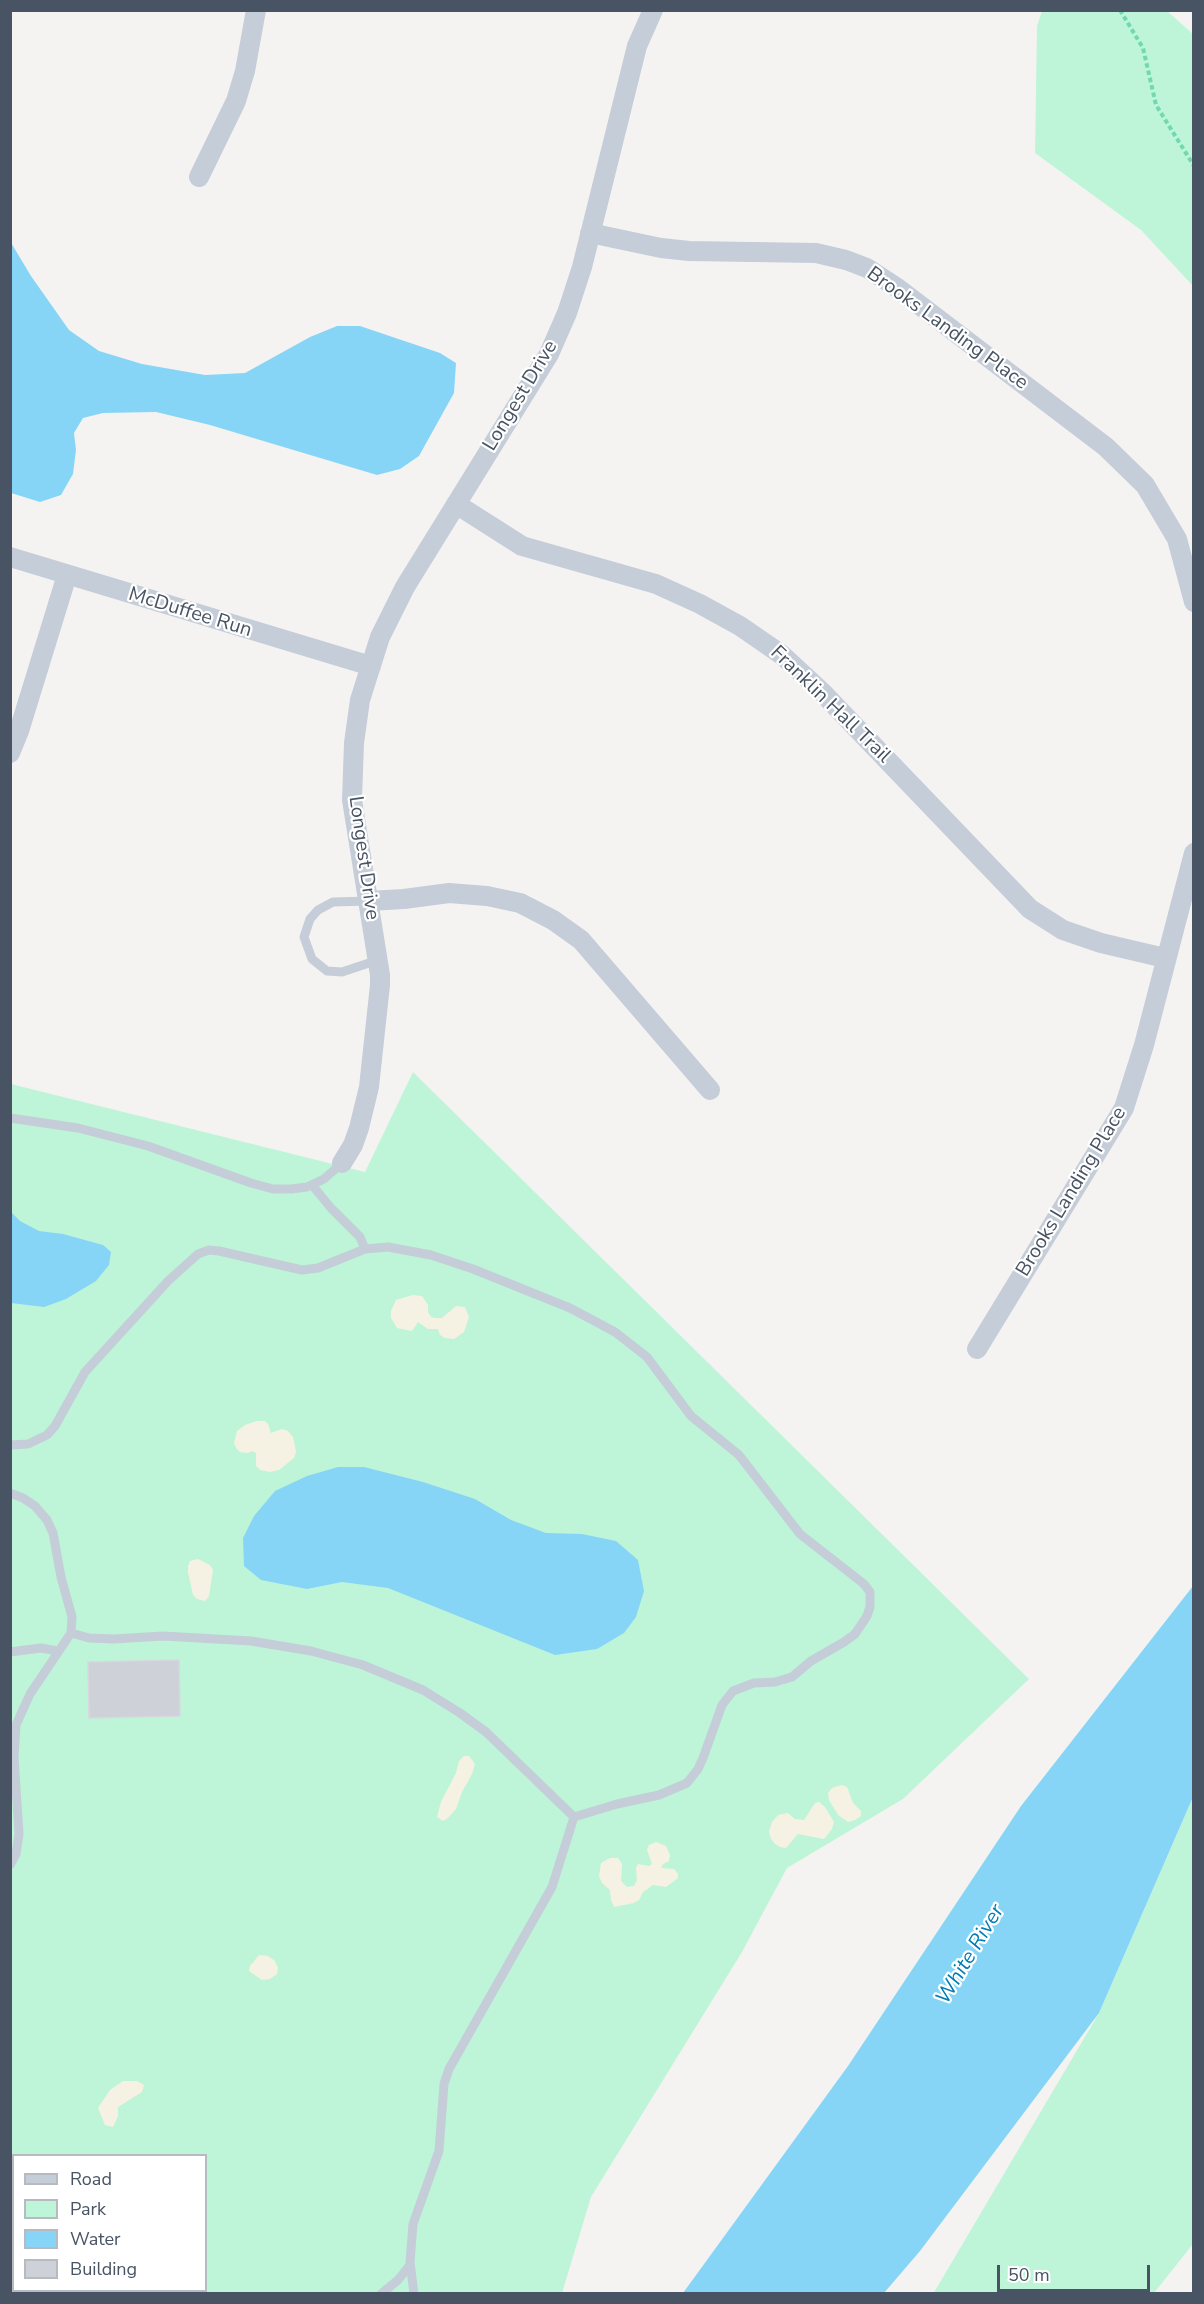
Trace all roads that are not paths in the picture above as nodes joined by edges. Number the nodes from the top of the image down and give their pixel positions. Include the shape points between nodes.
1 (256, 10) edge
2 (653, 10) edge
3 (199, 177) dead end
4 (590, 234) junction
5 (456, 504) junction
6 (10, 556) edge
7 (67, 575) junction
8 (1194, 602) edge
9 (370, 666) junction
10 (10, 753) edge
11 (1194, 853) edge
12 (369, 901) junction
13 (1165, 958) junction
14 (378, 960) junction
15 (710, 1090) dead end
16 (10, 1118) edge
17 (342, 1163) joint
18 (312, 1185) junction
19 (365, 1249) junction
20 (976, 1349) dead end
21 (10, 1445) edge
22 (10, 1493) edge
23 (71, 1633) junction
24 (58, 1651) junction
25 (10, 1652) edge
26 (574, 1817) junction
27 (10, 1865) edge
28 (410, 2265) junction
29 (381, 2294) edge
30 (414, 2294) edge

1 - 3 street via 236,101
2 - 4 street, Longest Drive via 637,46
4 - 5 street, Longest Drive via 567,313 549,354
4 - 8 street, Brooks Landing Place via 661,248 816,253 867,268 1106,447 1145,485 1177,539
5 - 9 street, Longest Drive via 405,587
5 - 13 street, Franklin Hall Trail via 522,546 656,584 740,626 782,655 821,691 1029,909 1063,930
6 - 7 street, McDuffee Run
7 - 9 street, McDuffee Run
7 - 10 street
9 - 12 street, Longest Drive via 354,743 352,800
11 - 13 street, Brooks Landing Place
12 - 14 street, Longest Drive
12 - 14 lane via 333,902 318,910 304,937 312,959 327,971 342,972
12 - 15 street via 449,893 487,896 520,903 553,920 581,940
13 - 20 street, Brooks Landing Place via 1124,1108
14 - 17 street, Longest Drive via 378,1011 369,1087 360,1128
16 - 18 lane, Longest Drive via 78,1128 148,1146 273,1189
17 - 18 lane, Longest Drive
18 - 19 lane via 360,1237
19 - 21 lane via 318,1268 302,1270 219,1251 198,1254 85,1372 47,1435 28,1444
19 - 26 lane via 388,1247 439,1257 570,1308 615,1332 647,1357 691,1416 739,1455 800,1534 870,1592 867,1616 855,1634 792,1677 754,1683 734,1691 722,1705 704,1758 687,1783 659,1795
22 - 23 lane via 35,1506 53,1533 72,1617
23 - 24 lane
23 - 26 lane via 98,1638 163,1636 251,1641 363,1665 423,1690 460,1713 486,1732
24 - 25 lane via 41,1648
24 - 27 lane via 30,1694 16,1725 19,1834
26 - 28 lane via 552,1887 449,2069 444,2085 439,2151 413,2224
28 - 29 lane
28 - 30 lane

